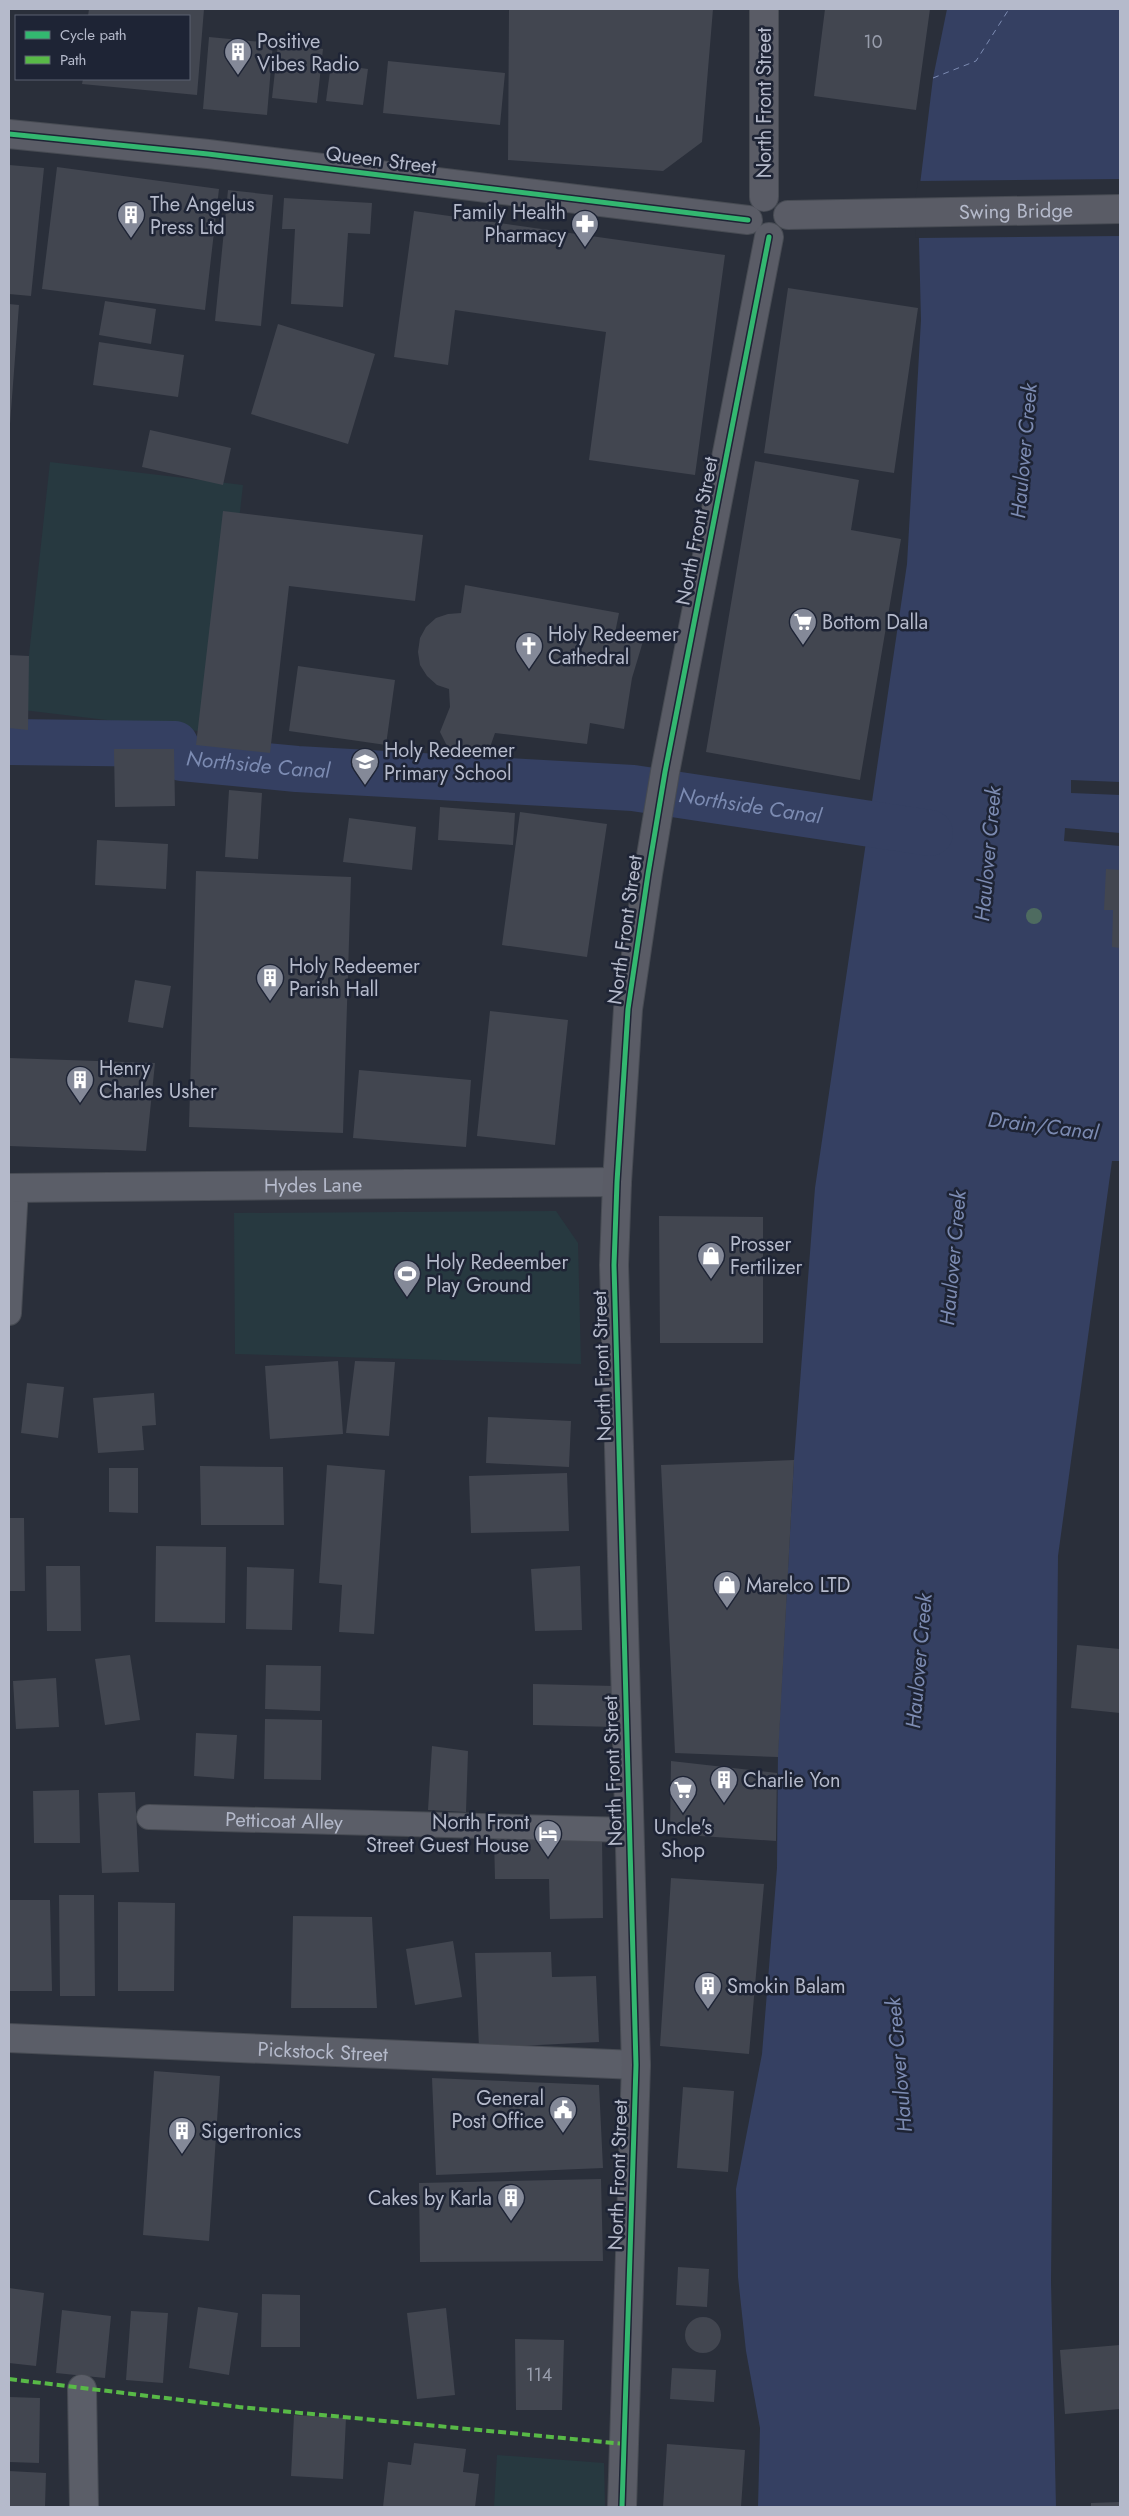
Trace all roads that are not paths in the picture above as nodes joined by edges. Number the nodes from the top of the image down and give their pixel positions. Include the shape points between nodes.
1 (764, 9) edge
2 (9, 134) edge
3 (764, 197) junction
4 (1120, 209) edge
5 (788, 215) junction
6 (748, 220) junction
7 (769, 237) junction
8 (617, 1182) junction
9 (12, 1188) edge
10 (9, 1313) edge
11 (149, 1817) dead end
12 (630, 1830) junction
13 (9, 2038) edge
14 (636, 2066) junction
15 (82, 2389) dead end
16 (84, 2507) edge
17 (622, 2507) edge

1 - 3 street, North Front Street
2 - 6 street, Queen Street via 217,155
3 - 5 street via 779,200
3 - 6 street via 754,202
4 - 5 street, Swing Bridge
5 - 7 street via 781,233
6 - 7 street via 756,233
7 - 8 street, North Front Street via 658,814 628,1008
8 - 9 street, Hydes Lane
8 - 12 street, North Front Street via 614,1265
9 - 10 lane
11 - 12 lane, Petticoat Alley
12 - 14 street, North Front Street
13 - 14 street, Pickstock Street
14 - 17 street, North Front Street
15 - 16 street

